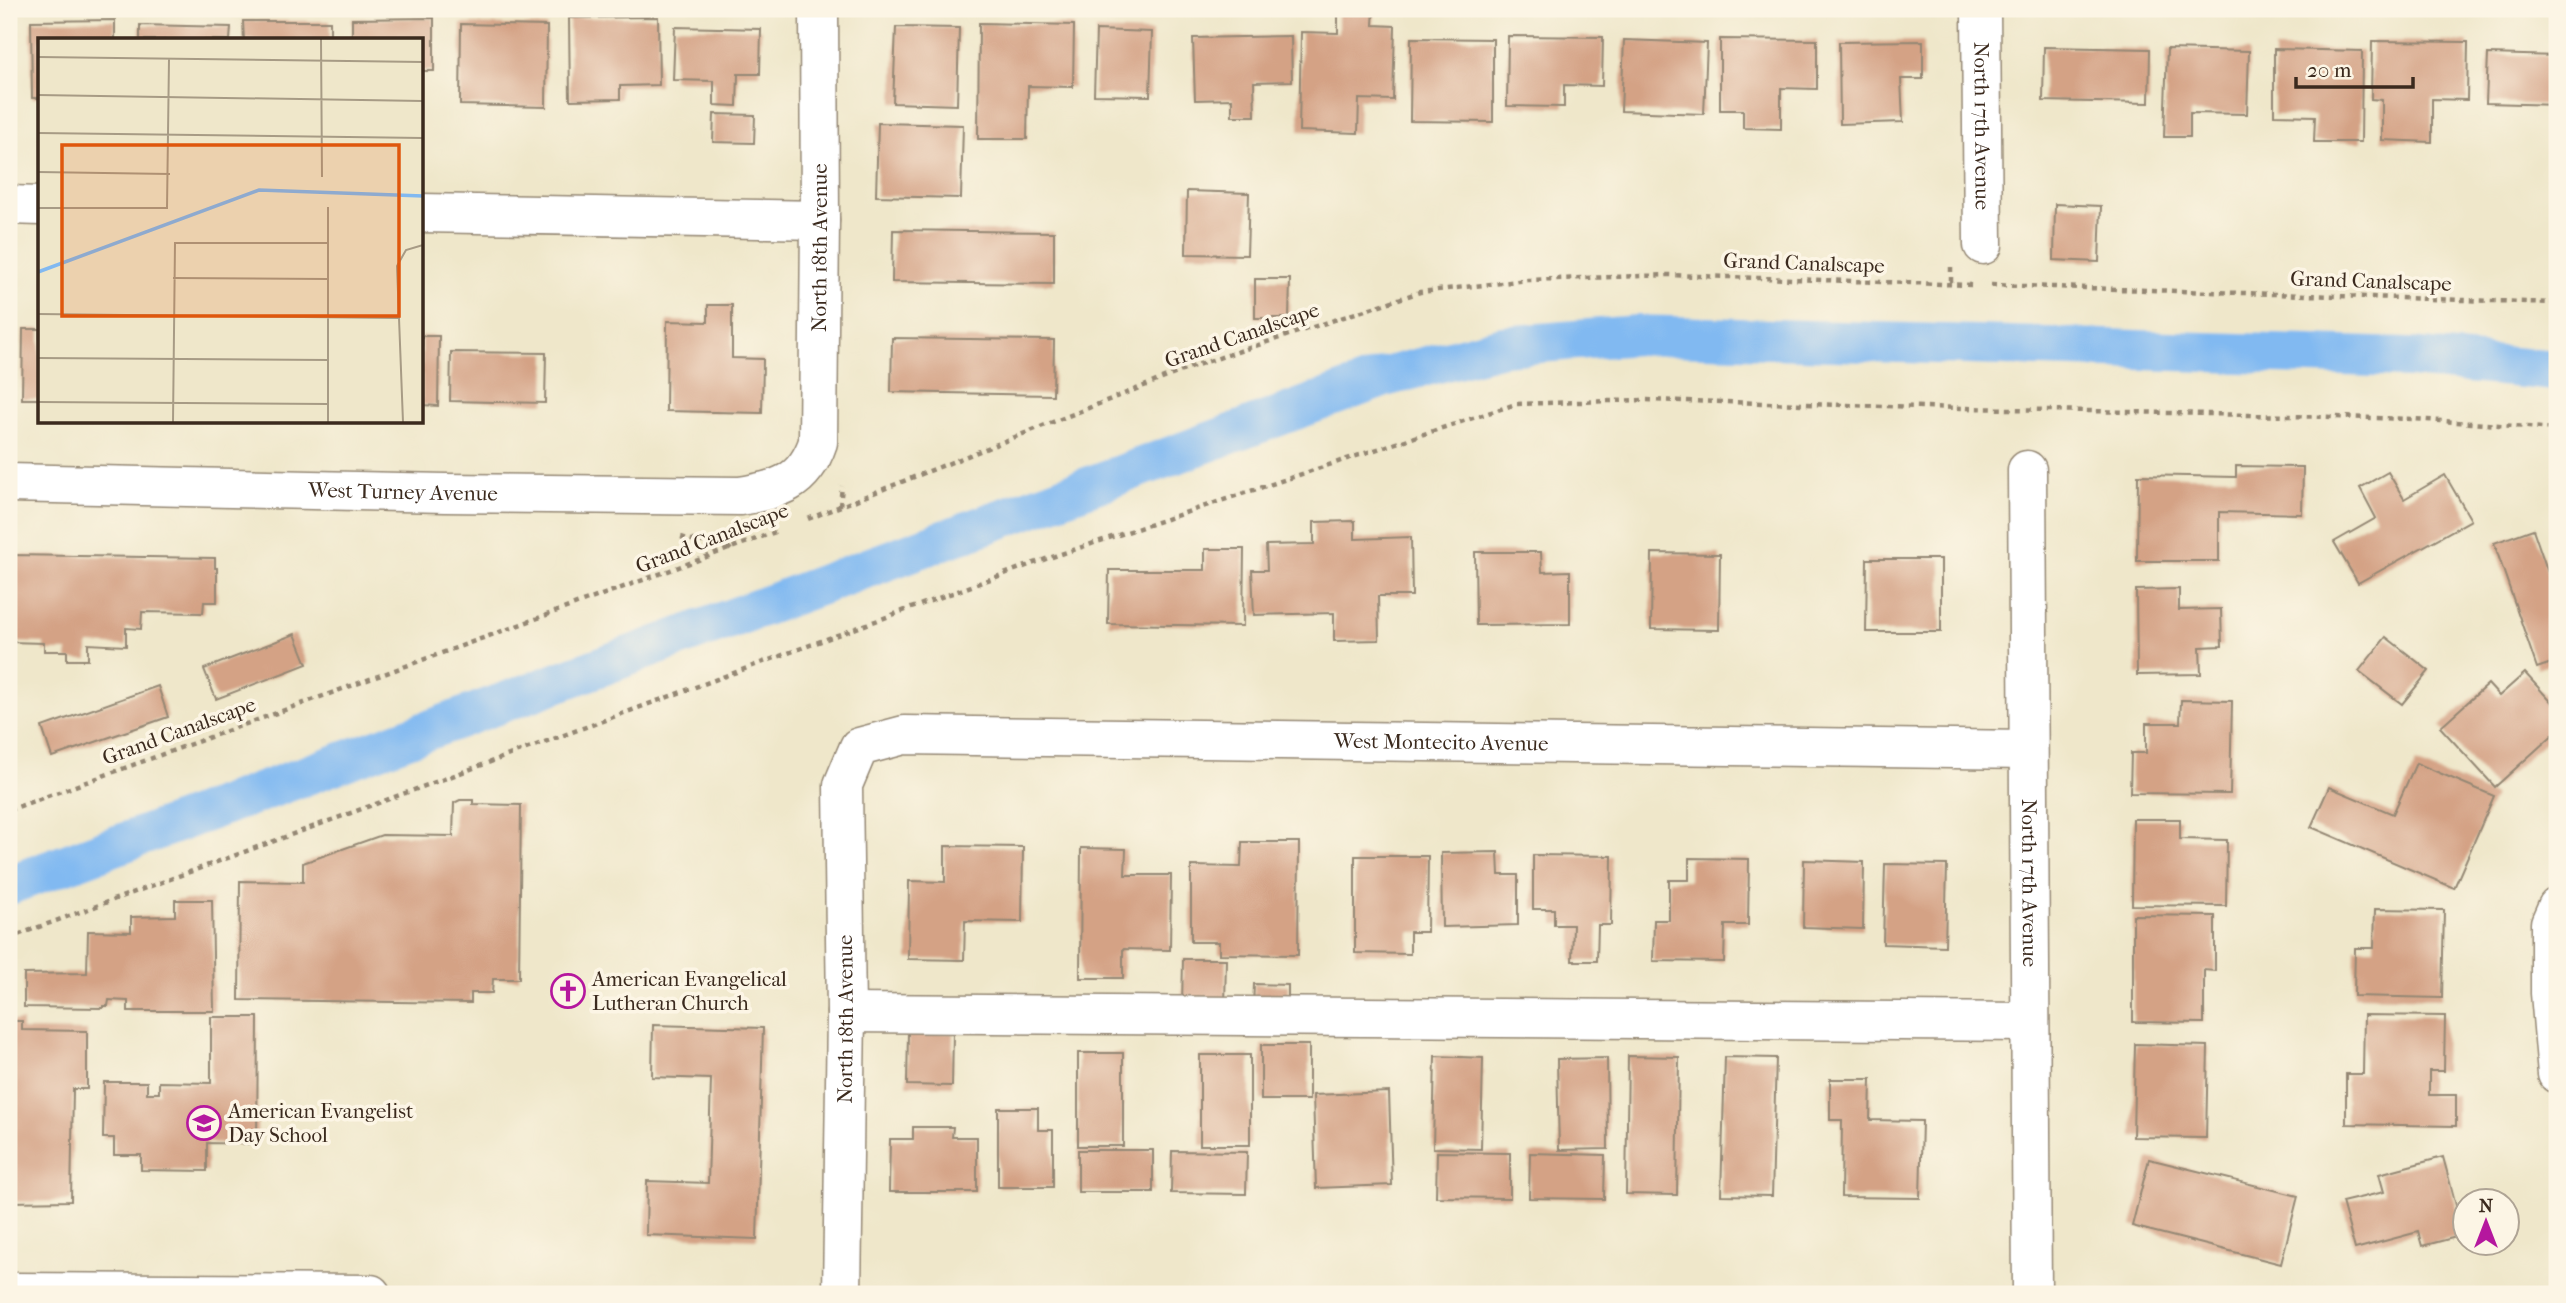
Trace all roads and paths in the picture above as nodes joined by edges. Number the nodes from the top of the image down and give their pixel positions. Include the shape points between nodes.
1 (819, 9) edge
2 (1981, 9) edge
3 (9, 205) edge
4 (38, 206) edge
5 (424, 213) edge
6 (820, 220) junction
7 (1983, 245) dead end
8 (2557, 303) edge
9 (2557, 429) edge
10 (2027, 470) dead end
11 (795, 480) joint
12 (9, 484) edge
13 (804, 520) dead end
14 (780, 530) dead end
15 (859, 747) joint
16 (2027, 750) junction
17 (9, 810) edge
18 (2557, 907) edge
19 (9, 938) edge
20 (846, 1013) junction
21 (2029, 1022) junction
22 (2557, 1074) edge
23 (9, 1292) edge
24 (371, 1294) edge
25 (842, 1294) edge
26 (2032, 1294) edge

1 - 6 street, North 18th Avenue
2 - 7 street, North 17th Avenue
3 - 4 street
5 - 6 street
6 - 11 street, North 18th Avenue via 818,442 812,461
8 - 13 path, Grand Canalscape via 1670,275 1528,280 1420,292 1197,365
9 - 19 path via 2413,419 1642,400 1516,404 1037,562
10 - 16 street, North 17th Avenue
11 - 12 street, West Turney Avenue via 740,496
14 - 17 path, Grand Canalscape
15 - 16 street, West Montecito Avenue via 904,734
15 - 20 street, North 18th Avenue via 843,785
16 - 21 street, North 17th Avenue
18 - 22 street via 2550,923
20 - 21 street
20 - 25 street, North 18th Avenue
21 - 26 street, North 17th Avenue
23 - 24 street

